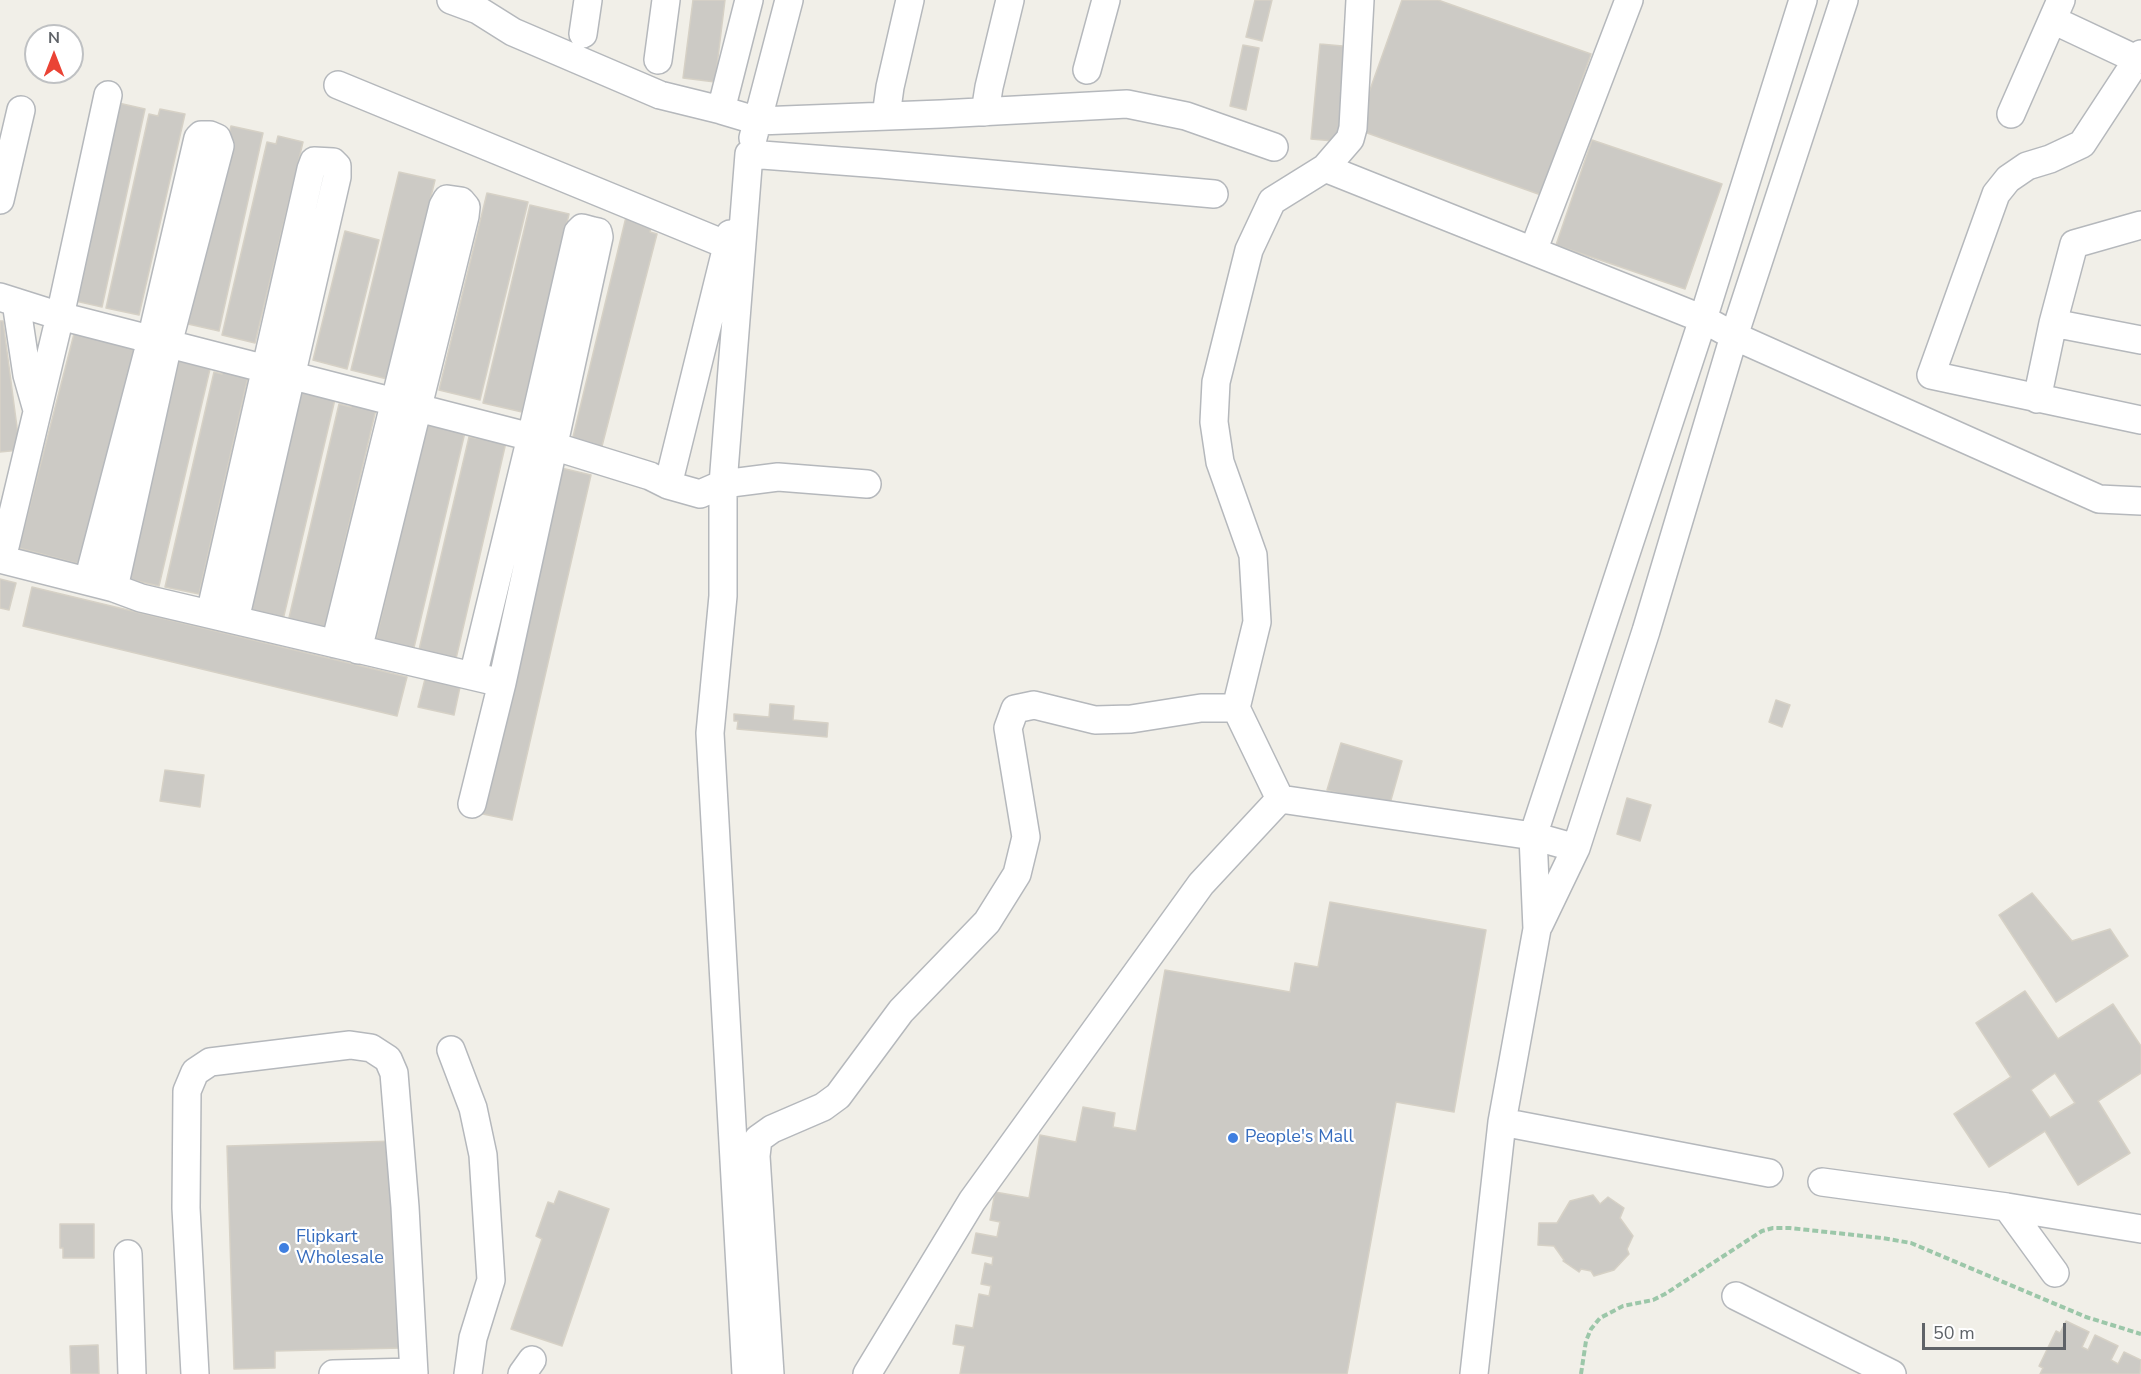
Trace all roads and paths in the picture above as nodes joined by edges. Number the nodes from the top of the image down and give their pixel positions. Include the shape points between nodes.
1 (451, 0) edge
2 (588, 0) edge
3 (666, 0) edge
4 (749, 0) edge
5 (789, 0) edge
6 (910, 0) edge
7 (1010, 0) edge
8 (1106, 0) edge
9 (1360, 0) edge
10 (1629, 0) edge
11 (1803, 0) edge
12 (1844, 0) edge
13 (2057, 10) edge
14 (582, 34) dead end
15 (2140, 57) edge
16 (658, 60) dead end
17 (1087, 70) dead end
18 (338, 85) dead end
19 (108, 95) dead end
20 (21, 110) dead end
21 (722, 110) junction
22 (986, 112) junction
23 (2011, 114) dead end
24 (886, 116) junction
25 (758, 121) junction
26 (1274, 147) dead end
27 (749, 154) junction
28 (1325, 168) junction
29 (1214, 194) dead end
30 (0, 200) edge
31 (2141, 225) edge
32 (727, 245) junction
33 (1533, 251) junction
34 (8, 300) edge
35 (60, 316) junction
36 (1703, 319) junction
37 (2053, 323) junction
38 (1734, 336) junction
39 (2141, 340) edge
40 (159, 342) junction
41 (265, 369) junction
42 (291, 376) junction
43 (2037, 399) junction
44 (407, 404) junction
45 (37, 411) junction
46 (2141, 420) edge
47 (542, 441) junction
48 (723, 484) junction
49 (867, 484) dead end
50 (668, 485) junction
51 (2141, 501) edge
52 (1, 559) edge
53 (1619, 576) junction
54 (101, 585) junction
55 (1660, 586) junction
56 (222, 617) junction
57 (1605, 619) junction
58 (1646, 631) junction
59 (347, 647) junction
60 (472, 676) junction
61 (502, 682) junction
62 (1236, 708) junction
63 (1280, 799) junction
64 (472, 804) dead end
65 (1533, 836) junction
66 (1576, 848) junction
67 (1537, 929) junction
68 (451, 1050) dead end
69 (1502, 1122) junction
70 (1769, 1173) dead end
71 (1822, 1182) dead end
72 (2007, 1208) junction
73 (2141, 1229) edge
74 (128, 1254) dead end
75 (2055, 1273) dead end
76 (1736, 1296) dead end
77 (2141, 1334) edge
78 (414, 1373) edge
79 (132, 1374) edge
80 (195, 1374) edge
81 (333, 1374) edge
82 (468, 1374) edge
83 (746, 1374) edge
84 (770, 1374) edge
85 (867, 1374) edge
86 (1474, 1374) edge
87 (1581, 1374) edge
88 (1892, 1374) edge

1 - 21 street via 478,10 513,32 660,95
2 - 14 street
3 - 16 street
4 - 21 street
5 - 25 street
6 - 24 street
7 - 22 street
8 - 17 street
9 - 28 street via 1353,128 1350,139
10 - 33 street
11 - 36 street
12 - 38 street
13 - 15 street
13 - 23 street
15 - 43 street via 2082,144 2026,166 1996,194 1931,375
18 - 32 street
19 - 35 street
20 - 30 street
21 - 25 street
22 - 24 street
22 - 26 street via 1127,104 1186,116
24 - 25 street
25 - 27 street
27 - 29 street
27 - 32 street
27 - 48 street
28 - 33 street
28 - 62 street via 1272,201 1249,250 1216,382 1214,422 1220,462 1253,555 1257,622
31 - 37 street via 2074,244
32 - 50 street
33 - 36 street
34 - 35 street
34 - 45 street
35 - 40 street
35 - 45 street
36 - 38 street
36 - 53 street
37 - 39 street
37 - 43 street
38 - 51 street via 2099,498
38 - 55 street
40 - 40 street via 198,138 210,135 218,138 220,146
40 - 41 street
40 - 54 street
41 - 42 street
41 - 42 street via 311,169 320,160 333,162 338,177
41 - 56 street
42 - 44 street
42 - 56 street
43 - 46 street
44 - 44 street via 443,206 447,199 461,201 466,207 465,216
44 - 47 street
44 - 59 street
45 - 52 street
47 - 47 street via 578,232 582,228 598,232 599,237
47 - 50 street
47 - 60 street
47 - 61 street
48 - 49 street via 778,477
48 - 50 street via 700,494
48 - 83 street via 723,596 710,733
52 - 54 street
53 - 55 street
53 - 57 street
54 - 56 street
55 - 58 street
56 - 59 street
57 - 58 street
57 - 65 street
58 - 66 street
59 - 60 street
60 - 61 street
61 - 64 street
62 - 63 street
62 - 84 street via 1095,720 1034,705 1015,710 1008,728 1026,837 1017,874 987,922 902,1011 838,1096 824,1107 758,1139
63 - 65 street
63 - 85 street via 1201,885 972,1201
65 - 66 street
65 - 67 street
66 - 67 street
67 - 69 street
68 - 82 street via 473,1108 483,1155 491,1280 473,1338
69 - 70 street
69 - 86 street
71 - 72 street
72 - 73 street
72 - 75 street
74 - 79 street
76 - 88 street
77 - 87 path via 2086,1317 1911,1243 1773,1228 1762,1231 1665,1294 1623,1306 1600,1318 1586,1341
78 - 80 street via 394,1073 388,1059 370,1048 350,1045 210,1062 195,1072 187,1091 186,1208
78 - 81 street

